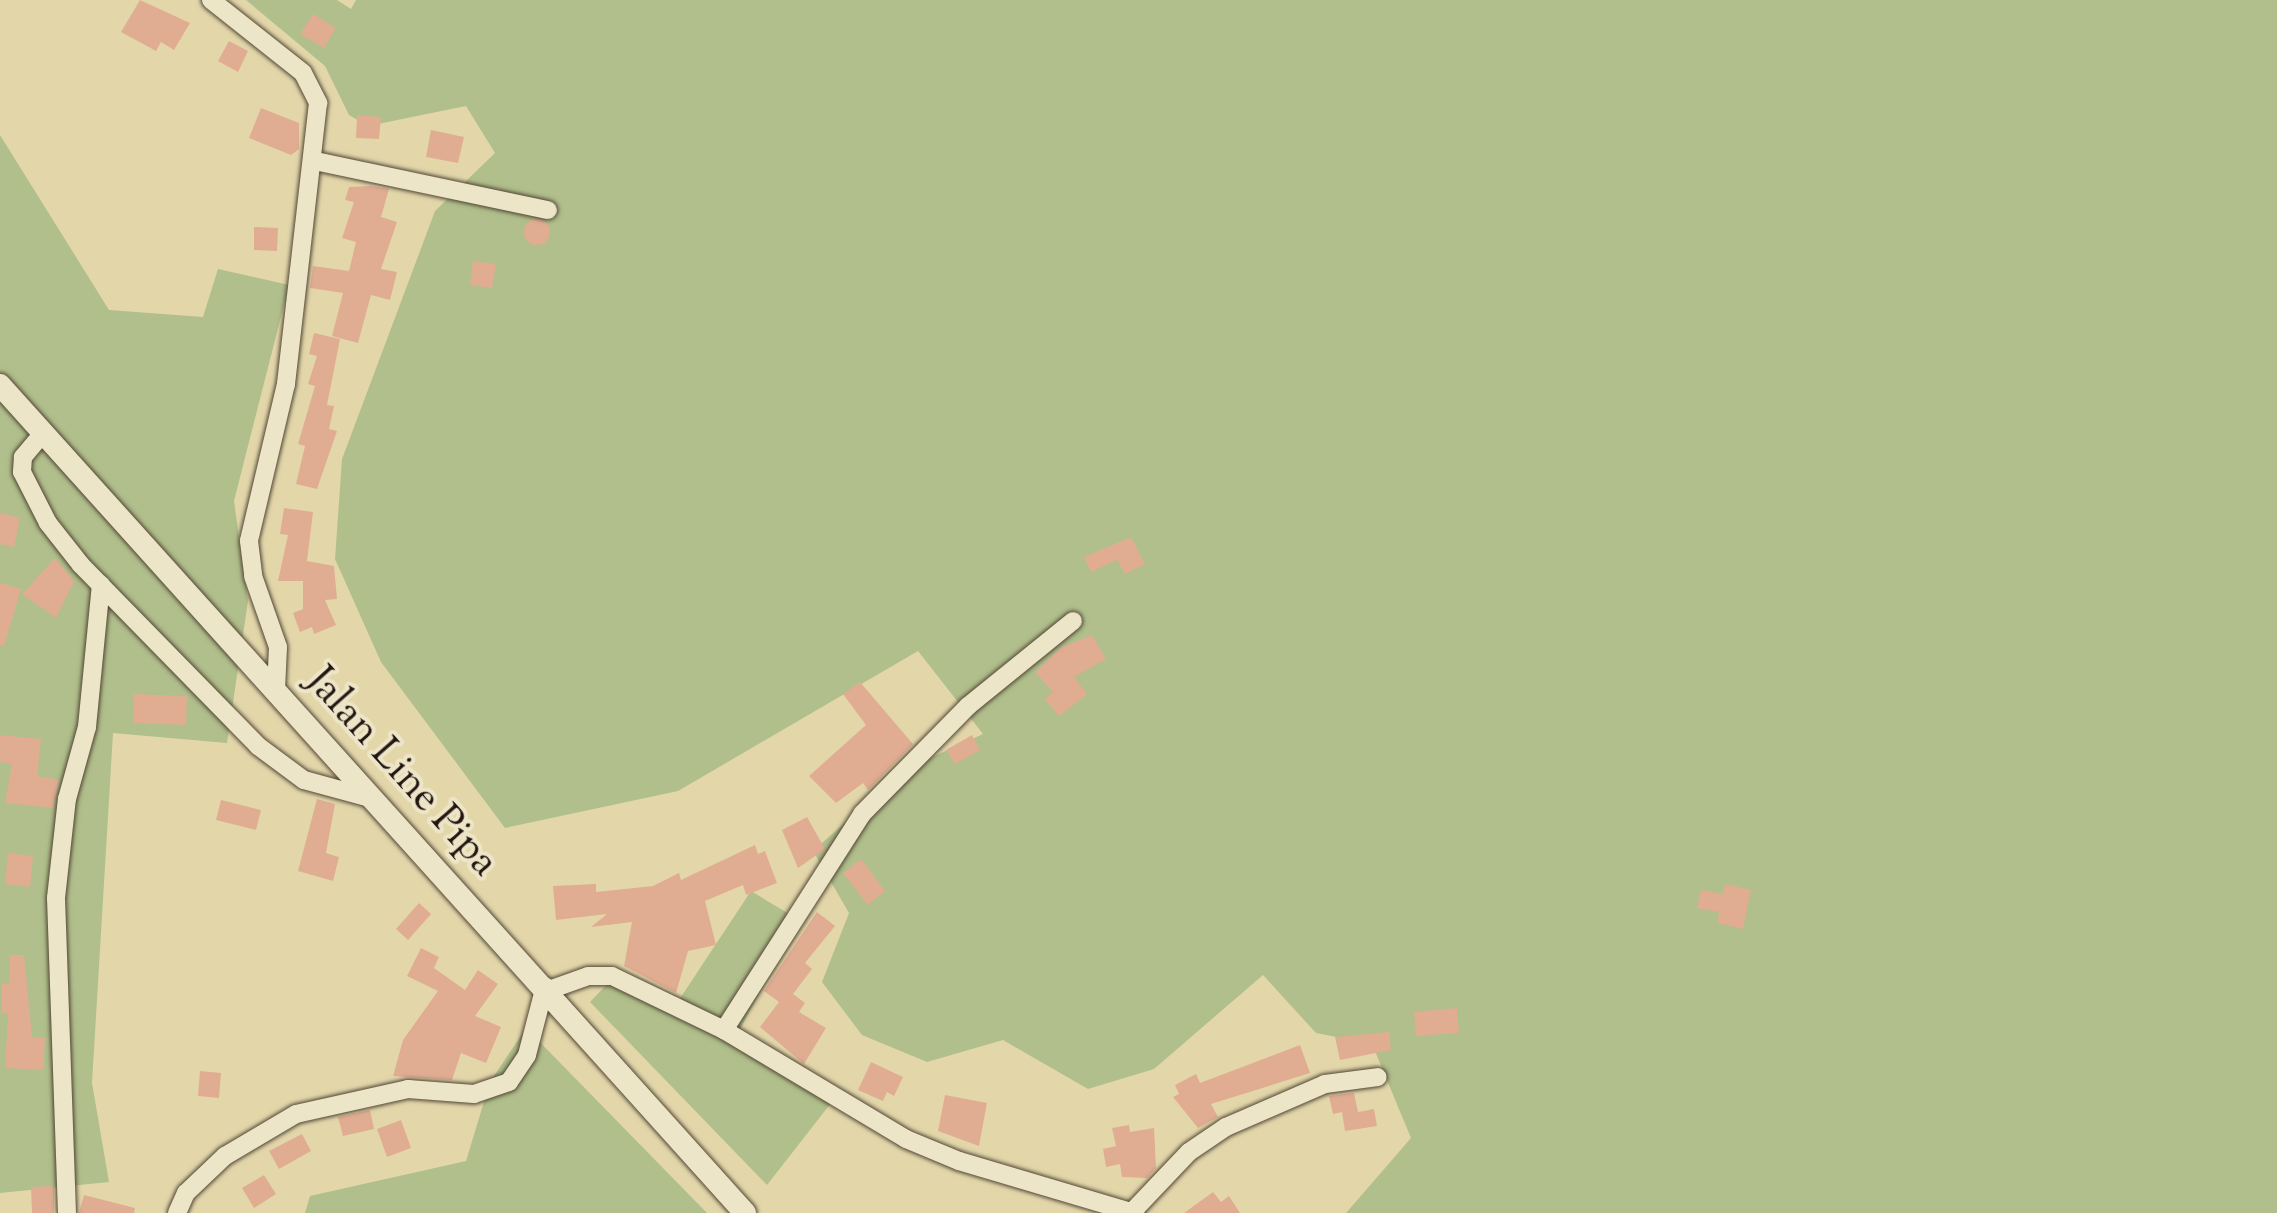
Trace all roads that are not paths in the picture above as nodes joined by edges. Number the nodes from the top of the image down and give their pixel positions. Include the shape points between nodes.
1 (211, 0) edge
2 (315, 160) junction
3 (548, 210) dead end
4 (0, 386) edge
5 (44, 432) junction
6 (101, 585) junction
7 (1073, 621) dead end
8 (276, 690) junction
9 (366, 797) junction
10 (547, 988) junction
11 (724, 1030) junction
12 (1378, 1077) dead end
13 (1134, 1212) edge
14 (68, 1213) edge
15 (177, 1213) edge
16 (745, 1213) edge

1 - 2 street via 308,82 319,116
2 - 3 street
2 - 8 street via 286,384 249,540 253,576 278,646
4 - 5 main road, Jalan Line Pipa
5 - 6 street via 22,457 26,483 64,545
5 - 8 main road, Jalan Line Pipa
6 - 9 street via 273,758 304,780
6 - 14 street via 88,728 67,799 56,898
7 - 11 street via 968,706 862,814
8 - 9 main road, Jalan Line Pipa
9 - 10 main road, Jalan Line Pipa
10 - 11 street via 612,976
10 - 15 street via 526,1055 508,1082 474,1094 408,1089 296,1114 225,1156 186,1193
10 - 16 main road, Jalan Line Pipa
11 - 13 street via 929,1149
12 - 13 street via 1325,1084 1226,1126 1189,1152

